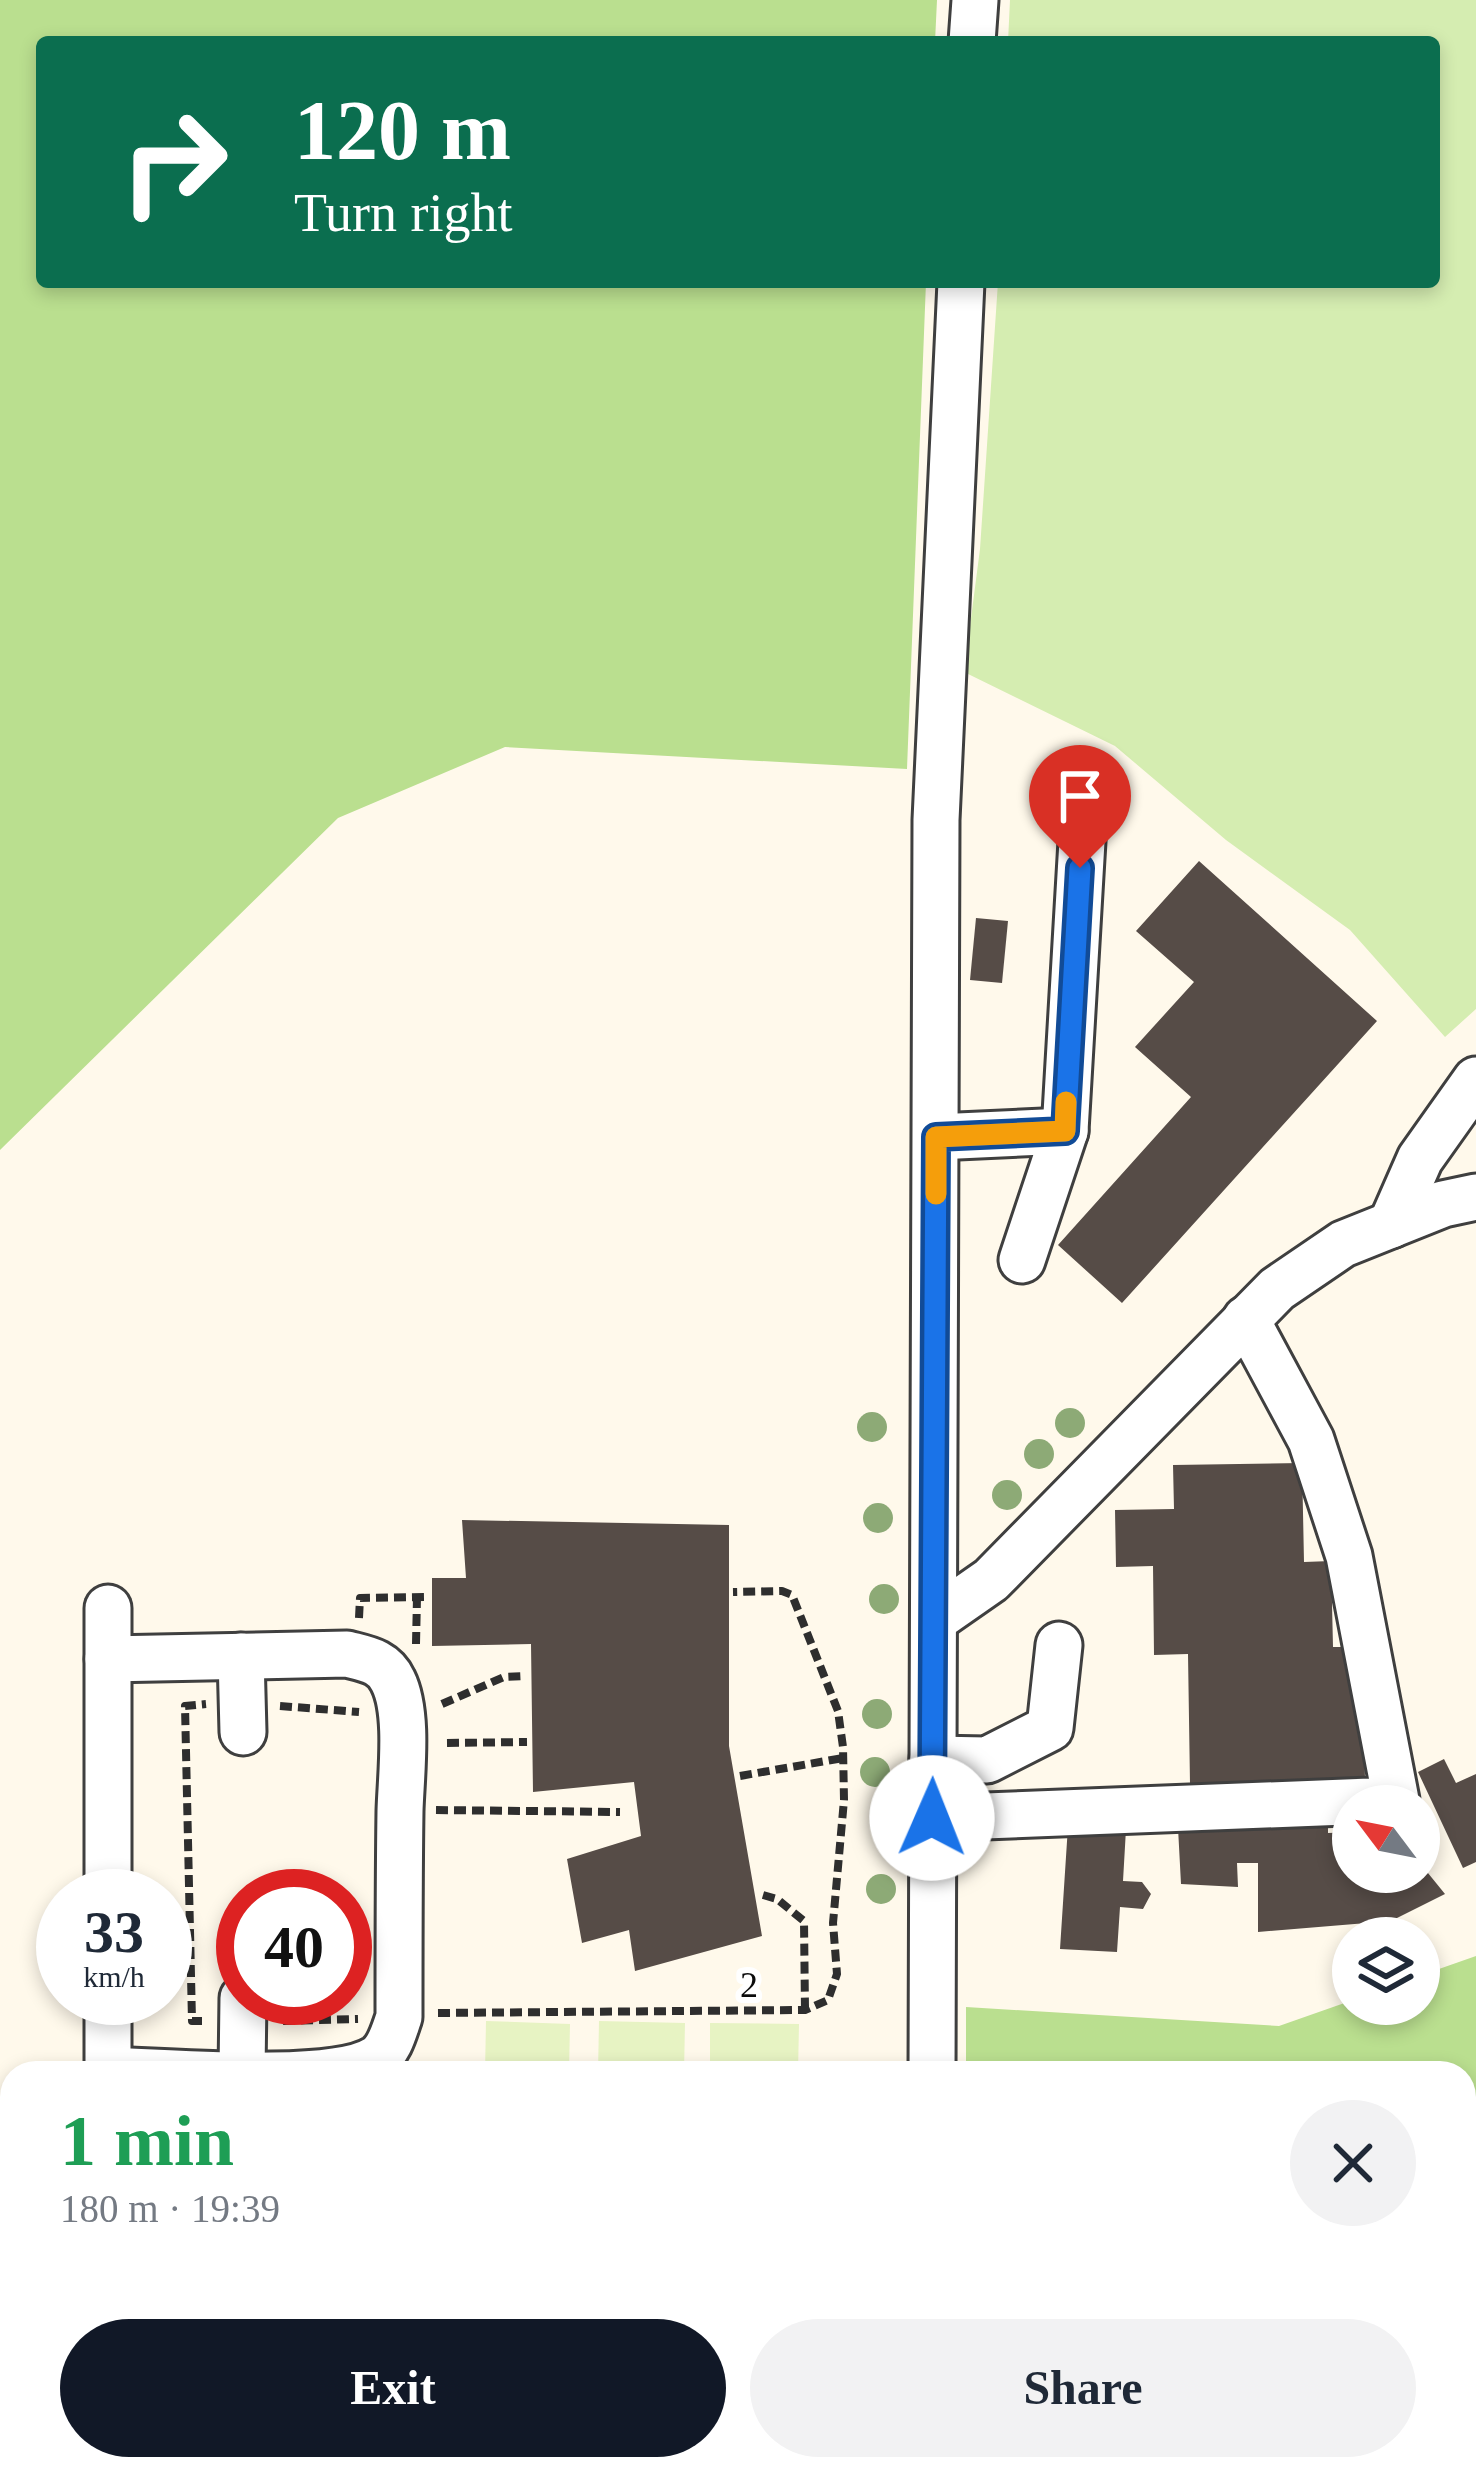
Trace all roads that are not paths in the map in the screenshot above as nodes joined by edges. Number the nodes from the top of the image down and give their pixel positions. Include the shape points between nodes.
1 (975, 0) edge
2 (972, 36) edge
3 (961, 288) edge
4 (1083, 824) dead end
5 (1476, 1080) edge
6 (1065, 1131) junction
7 (936, 1137) junction
8 (1476, 1197) edge
9 (1390, 1225) junction
10 (1022, 1260) dead end
11 (1246, 1318) junction
12 (107, 1608) dead end
13 (935, 1619) junction
14 (1058, 1645) dead end
15 (242, 1656) junction
16 (108, 1659) junction
17 (242, 1718) road end
18 (933, 1759) junction
19 (932, 1818) junction
20 (108, 1869) edge
21 (108, 2025) edge
22 (243, 2025) edge
23 (108, 2061) edge
24 (242, 2061) edge
25 (368, 2061) edge
26 (932, 2061) edge

1 - 2 street
3 - 7 street via 936,820
4 - 6 street
5 - 9 street via 1420,1159
6 - 7 street
6 - 10 street
7 - 13 street
8 - 9 street
9 - 11 street via 1343,1244
11 - 13 street via 991,1580
11 - 19 street via 1311,1440 1349,1556 1396,1800
12 - 16 street
13 - 18 street
14 - 18 street via 1049,1728 987,1760
15 - 16 street
15 - 17 street
15 - 25 street via 374,1661 400,1700 400,1810 374,2012 389,2044
16 - 20 street
18 - 19 street
19 - 26 street
21 - 23 street
22 - 24 street

